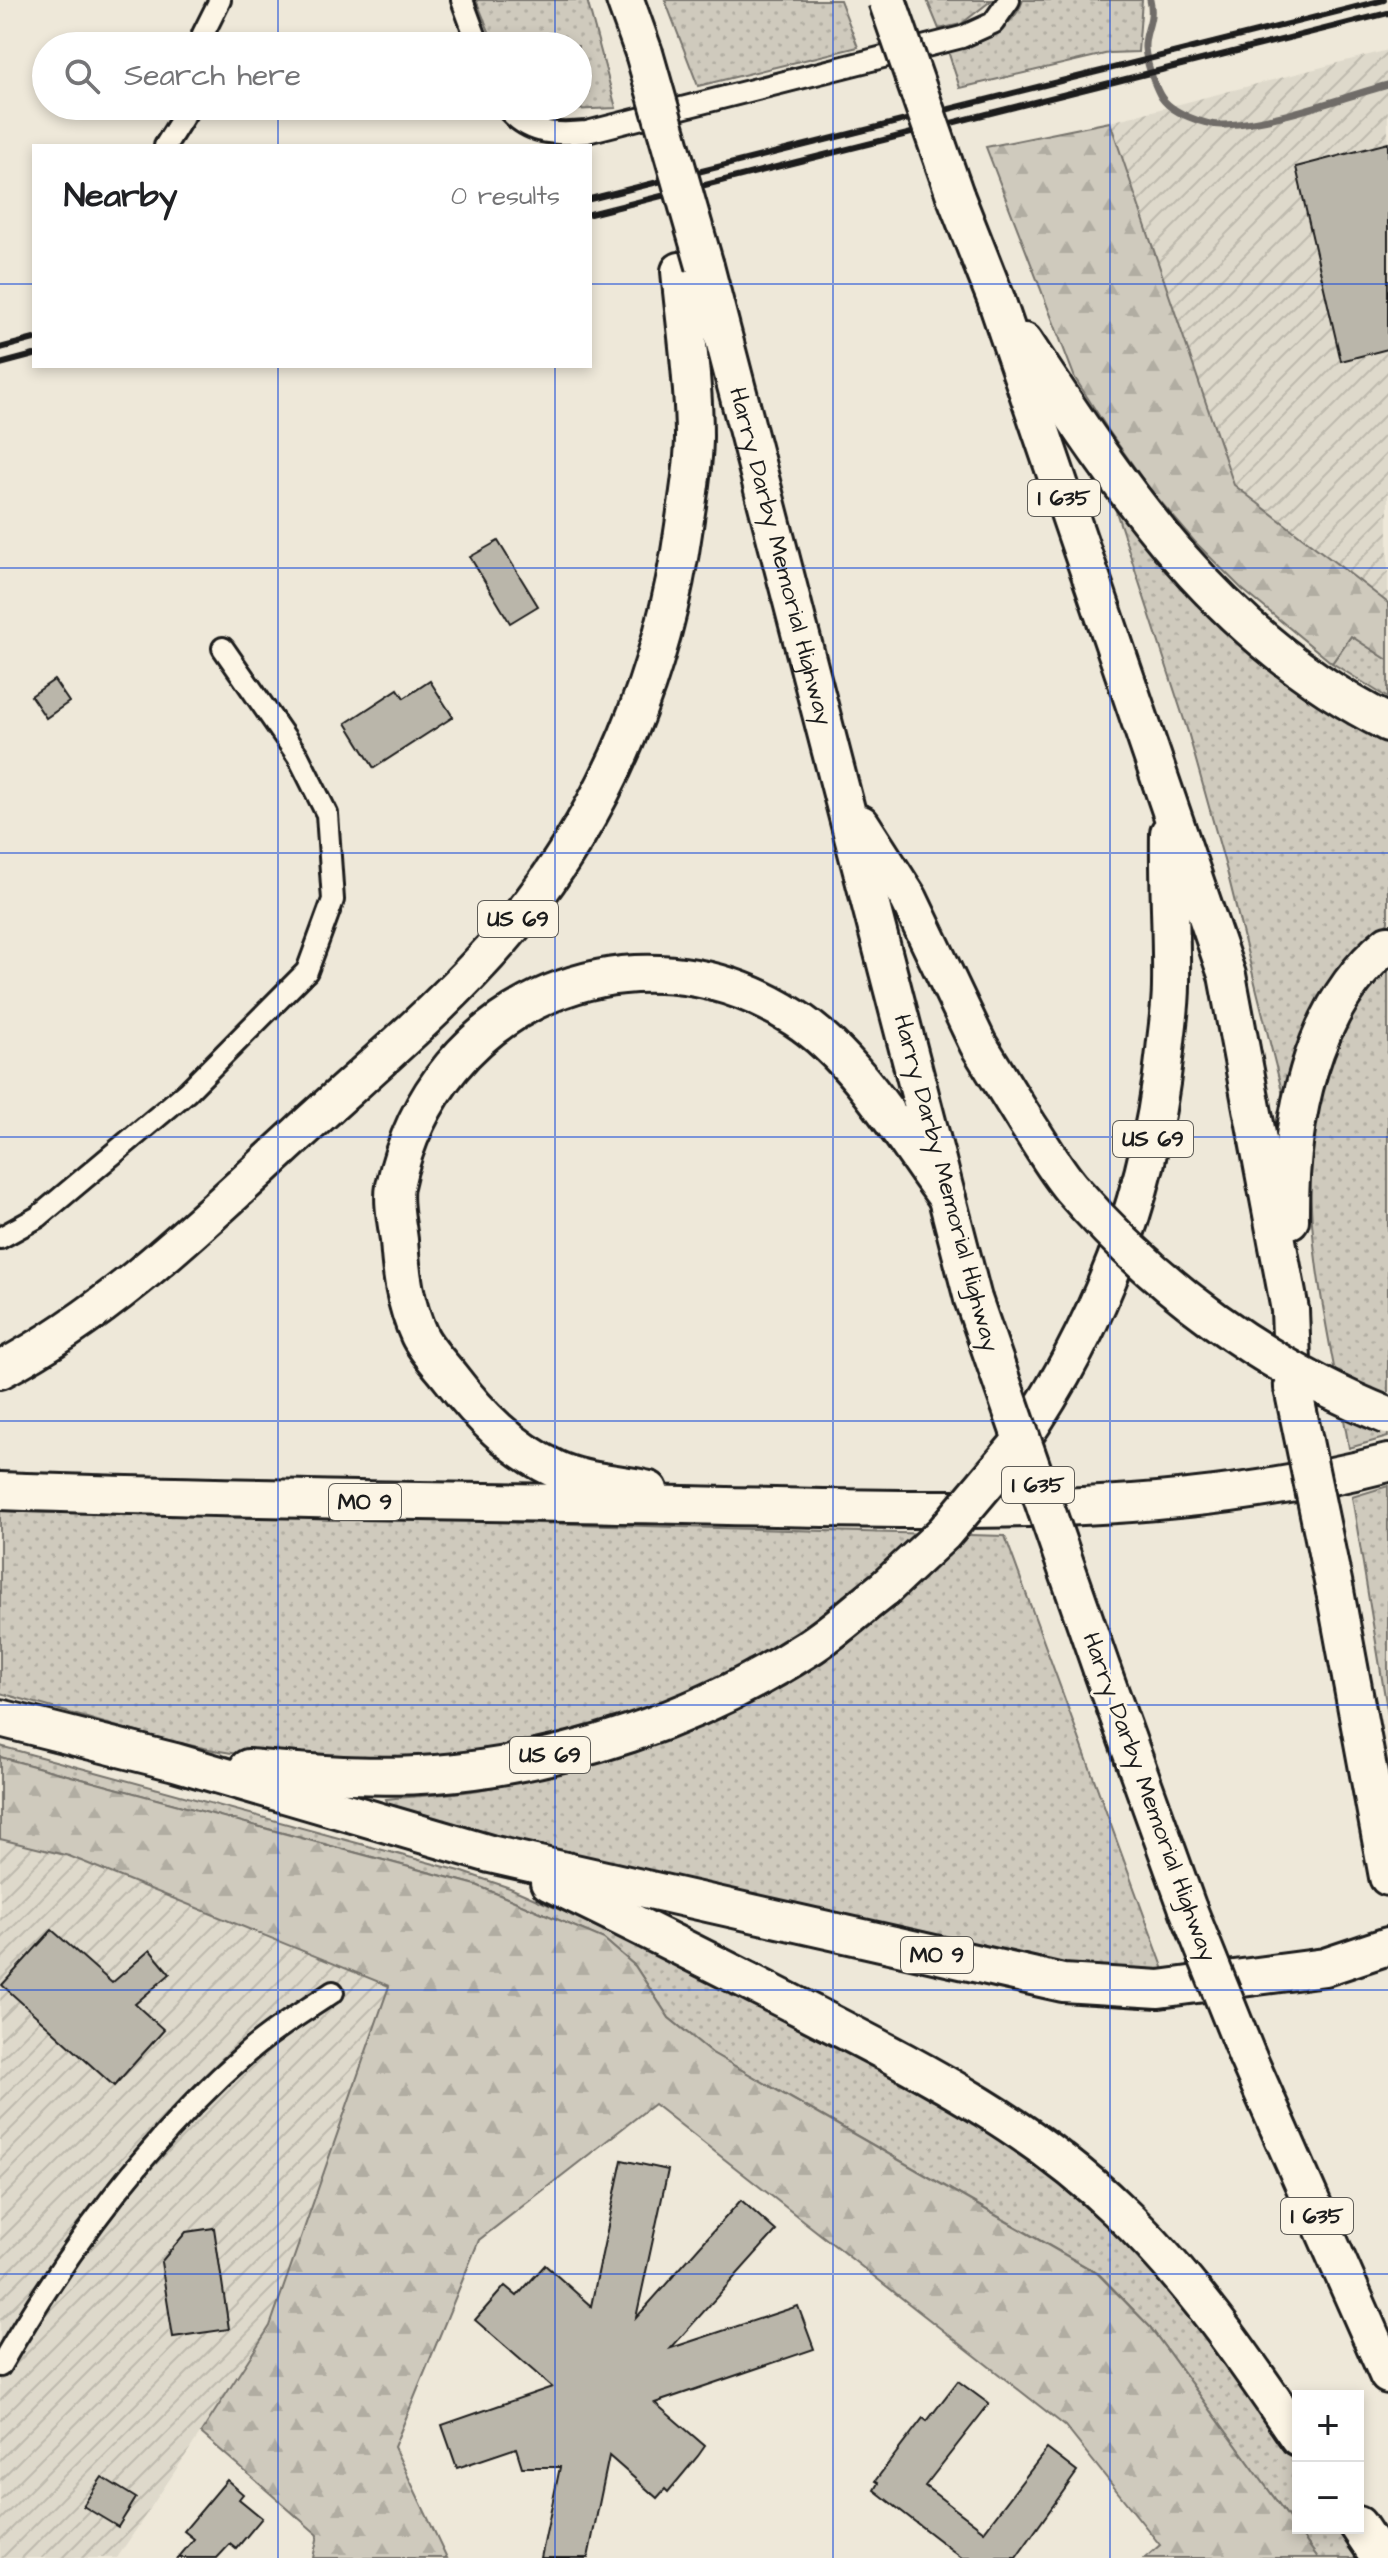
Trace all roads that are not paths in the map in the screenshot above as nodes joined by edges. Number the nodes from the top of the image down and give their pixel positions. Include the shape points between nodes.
1 (220, 0) edge
2 (462, 0) edge
3 (625, 0) edge
4 (887, 0) edge
5 (1009, 0) edge
6 (204, 32) edge
7 (474, 32) edge
8 (181, 120) edge
9 (519, 120) edge
10 (166, 144) edge
11 (692, 268) junction
12 (996, 299) junction
13 (223, 648) dead end
14 (1388, 723) edge
15 (843, 796) junction
16 (1169, 803) junction
17 (1388, 944) edge
18 (947, 1198) junction
19 (0, 1238) edge
20 (1290, 1310) junction
21 (0, 1370) edge
22 (1388, 1416) edge
23 (1388, 1463) edge
24 (0, 1491) edge
25 (729, 1506) junction
26 (0, 1718) edge
27 (175, 1762) junction
28 (490, 1854) junction
29 (1388, 1877) edge
30 (1388, 1946) edge
31 (333, 1992) dead end
32 (0, 2366) edge
33 (1388, 2375) edge
34 (1292, 2428) edge
35 (1364, 2534) edge
36 (1380, 2558) edge

1 - 6 street
2 - 7 street
3 - 11 highway, Harry Darby Memorial Highway / I 635, bridge via 672,154
4 - 12 highway, I 635, bridge
5 - 9 street via 993,23 962,37 587,132 549,135
8 - 10 street
11 - 15 highway, Harry Darby Memorial Highway / I 635
11 - 21 highway, US 69 via 694,437 670,606 641,704 565,853 517,921 461,984 187,1235 111,1298
12 - 14 highway via 1084,434 1212,596 1311,677
12 - 16 highway, I 635
13 - 19 street via 298,756 327,814 333,900 307,971 187,1092 38,1217
15 - 18 highway, Harry Darby Memorial Highway / I 635
15 - 22 highway, bridge via 909,899 978,1044 1071,1187 1170,1286 1272,1359
16 - 20 highway, I 635 via 1227,975
16 - 27 highway, US 69, bridge via 1171,987 1151,1155 1131,1220 1096,1310 1054,1393 944,1533 809,1648 655,1725 567,1752 437,1773 349,1776
17 - 20 highway via 1364,968 1333,1017 1304,1088 1290,1177
18 - 25 highway via 826,1042 765,1001 695,978 621,975 549,992 468,1045 436,1087 412,1133 394,1189 402,1281 419,1336 478,1413 511,1443 557,1470
18 - 33 highway, Harry Darby Memorial Highway / I 635, bridge via 973,1299 1188,1909
20 - 29 highway, I 635, bridge via 1293,1388
23 - 25 highway, MO 9 via 1221,1494 1093,1508 914,1512
24 - 25 highway, MO 9
26 - 27 highway, MO 9
27 - 28 highway, MO 9
28 - 30 highway, MO 9 via 1063,1983 1159,1989 1325,1967
28 - 34 highway via 952,2086 1021,2130 1117,2208 1161,2253 1230,2337
31 - 32 street via 250,2050 134,2169 60,2269
35 - 36 highway

